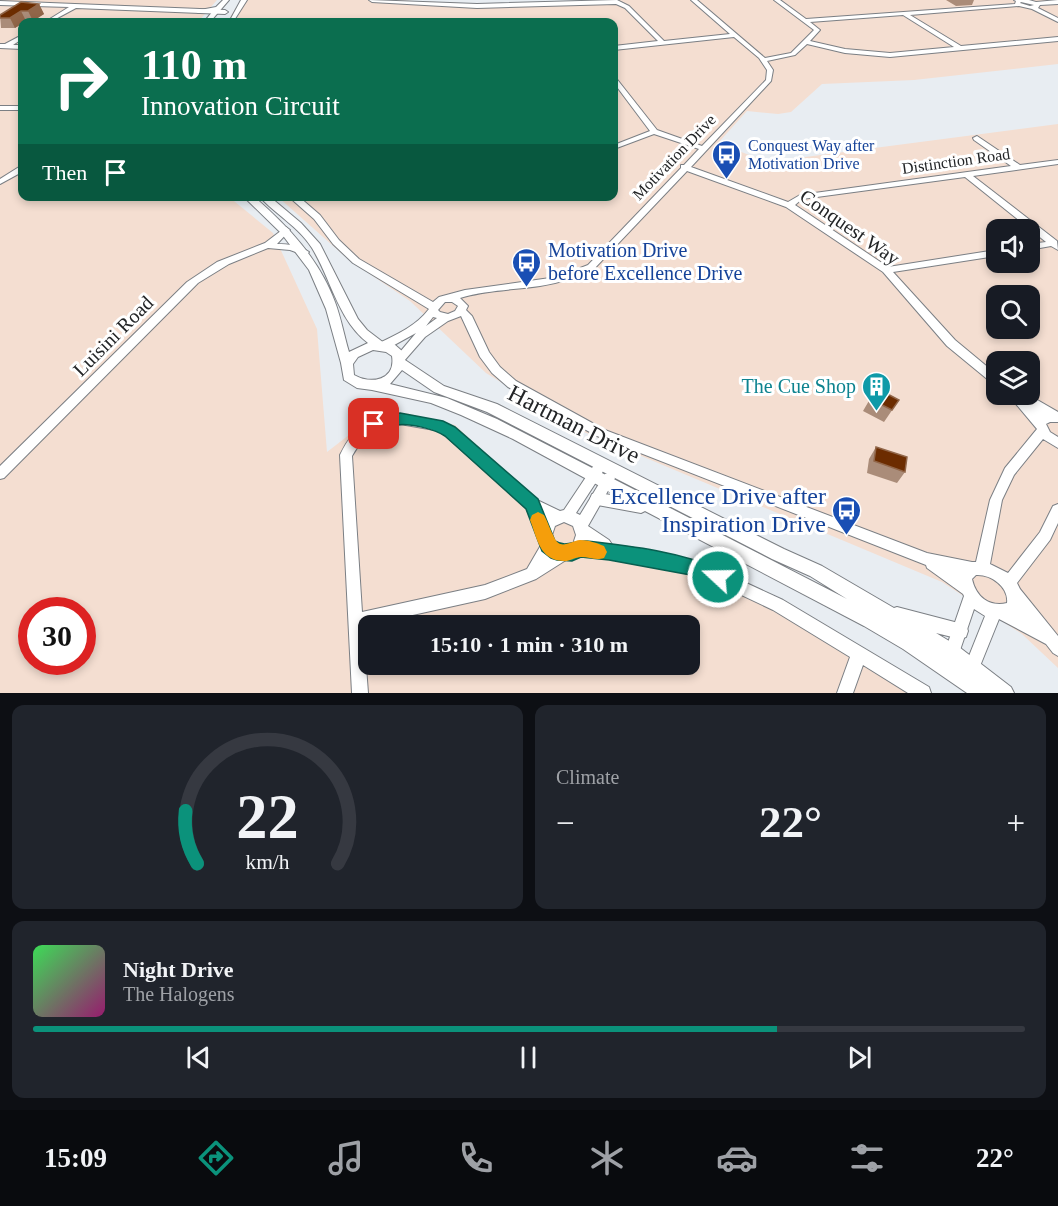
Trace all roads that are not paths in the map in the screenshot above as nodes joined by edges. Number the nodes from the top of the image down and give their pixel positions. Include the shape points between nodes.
1 (235, 0) edge
2 (244, 0) edge
3 (372, 0) edge
4 (694, 0) edge
5 (777, 0) edge
6 (1018, 2) edge
7 (1058, 2) edge
8 (0, 4) edge
9 (75, 6) junction
10 (1034, 6) junction
11 (222, 8) edge
12 (202, 13) junction
13 (905, 14) junction
14 (54, 18) edge
15 (204, 18) edge
16 (211, 18) edge
17 (233, 18) edge
18 (1058, 20) edge
19 (806, 21) junction
20 (735, 35) junction
21 (18, 39) edge
22 (1058, 39) edge
23 (807, 42) junction
24 (663, 43) junction
25 (3, 46) edge
26 (18, 47) edge
27 (618, 48) edge
28 (961, 49) junction
29 (763, 59) junction
30 (618, 84) edge
31 (0, 109) edge
32 (18, 110) edge
33 (654, 132) junction
34 (977, 138) dead end
35 (618, 146) edge
36 (702, 148) junction
37 (1058, 162) edge
38 (684, 167) junction
39 (1018, 167) junction
40 (18, 171) edge
41 (967, 175) junction
42 (0, 182) edge
43 (253, 201) edge
44 (269, 201) edge
45 (298, 201) edge
46 (789, 205) junction
47 (286, 230) junction
48 (1056, 245) edge
49 (267, 247) junction
50 (1040, 247) edge
51 (304, 253) junction
52 (986, 255) edge
53 (886, 270) junction
54 (495, 288) junction
55 (410, 293) junction
56 (445, 298) junction
57 (434, 309) junction
58 (462, 310) junction
59 (447, 318) junction
60 (473, 332) junction
61 (381, 346) junction
62 (400, 360) junction
63 (347, 363) junction
64 (986, 372) edge
65 (370, 385) junction
66 (1024, 405) edge
67 (1035, 405) edge
68 (1056, 417) edge
69 (1041, 427) junction
70 (1058, 443) edge
71 (604, 473) junction
72 (0, 474) edge
73 (597, 499) junction
74 (532, 504) junction
75 (1058, 510) edge
76 (660, 511) junction
77 (564, 517) junction
78 (582, 528) junction
79 (544, 531) junction
80 (548, 546) junction
81 (579, 548) junction
82 (609, 552) junction
83 (564, 554) junction
84 (927, 559) junction
85 (977, 569) junction
86 (531, 574) junction
87 (1011, 587) junction
88 (968, 593) junction
89 (884, 611) junction
90 (999, 613) junction
91 (355, 621) junction
92 (960, 631) junction
93 (1055, 645) edge
94 (859, 654) junction
95 (949, 660) junction
96 (970, 675) junction
97 (360, 693) edge
98 (845, 693) edge
99 (923, 693) edge
100 (982, 693) edge
101 (1005, 693) edge

1 - 11 main road
2 - 17 street
3 - 24 street via 477,6 617,2
4 - 20 street
5 - 19 street
6 - 10 street
6 - 13 street
7 - 10 street
8 - 9 street
9 - 12 street
9 - 14 street
10 - 18 street
11 - 12 main road
11 - 16 main road
12 - 15 main road
13 - 19 street
13 - 28 street
19 - 23 street via 817,30
20 - 24 street
20 - 29 street
21 - 25 street
22 - 28 street
23 - 28 street via 890,57
23 - 29 street via 786,56
24 - 27 street
25 - 26 street
29 - 36 street, Motivation Drive via 770,70 769,80
30 - 33 street
31 - 32 street
33 - 35 street
33 - 36 street
34 - 39 street
36 - 38 street, Motivation Drive
37 - 39 street, Distinction Road
38 - 46 street, Conquest Way
38 - 54 street, Motivation Drive via 591,267 562,278
39 - 41 street, Distinction Road
40 - 42 street
41 - 46 street, Distinction Road via 800,197
41 - 48 street
43 - 47 main road
44 - 61 main road via 316,246 357,327
45 - 55 street via 350,256
46 - 53 street, Conquest Way
47 - 49 street, Luisini Road
47 - 51 main road
48 - 50 street
49 - 51 street, Luisini Road via 291,247
49 - 72 street, Luisini Road via 207,271 190,284
51 - 63 main road via 326,293
52 - 53 street
53 - 64 street, Conquest Way via 951,343
54 - 56 street, Motivation Drive
54 - 58 street, Motivation Drive via 474,296
55 - 56 street
55 - 57 street
56 - 57 street
56 - 58 street via 459,301
57 - 59 street
57 - 61 street via 417,328
58 - 59 street, Motivation Drive
58 - 60 street
59 - 60 street
59 - 62 street via 421,334
60 - 84 street via 496,370 512,384 601,433
61 - 62 main road via 397,352
61 - 63 main road via 359,350
62 - 65 main road via 399,369 387,380
62 - 71 main road, Hartman Drive via 440,389 492,408
63 - 65 main road via 346,372 352,380
65 - 71 main road, Hartman Drive via 465,410
66 - 69 street
67 - 68 street
68 - 69 street via 1047,417
69 - 70 street
69 - 85 street via 996,500
71 - 73 street
71 - 76 main road, Hartman Drive
71 - 77 street
71 - 89 main road, Hartman Drive via 816,571
73 - 76 main road
73 - 78 street
74 - 77 street
74 - 79 street
74 - 91 street via 443,427 400,419 374,424 359,434 346,455
75 - 87 street
76 - 95 main road, Hartman Drive
77 - 78 street
77 - 79 street via 549,523
78 - 81 street via 583,543
78 - 82 street
79 - 80 street
80 - 83 street
80 - 86 street
81 - 82 street
81 - 83 street
82 - 94 street via 698,568 778,605
83 - 86 street
84 - 85 street
84 - 88 street
85 - 87 street via 996,573
85 - 88 street via 964,578
86 - 91 street via 485,592
87 - 90 street via 1014,609
87 - 93 street
88 - 90 street via 983,608
88 - 92 street
89 - 92 main road
89 - 95 main road, Hartman Drive
90 - 93 street
90 - 96 street
91 - 97 street
92 - 95 street
94 - 98 street
94 - 99 street
95 - 96 main road, Hartman Drive
96 - 100 main road, Hartman Drive
96 - 101 main road, Hartman Drive

